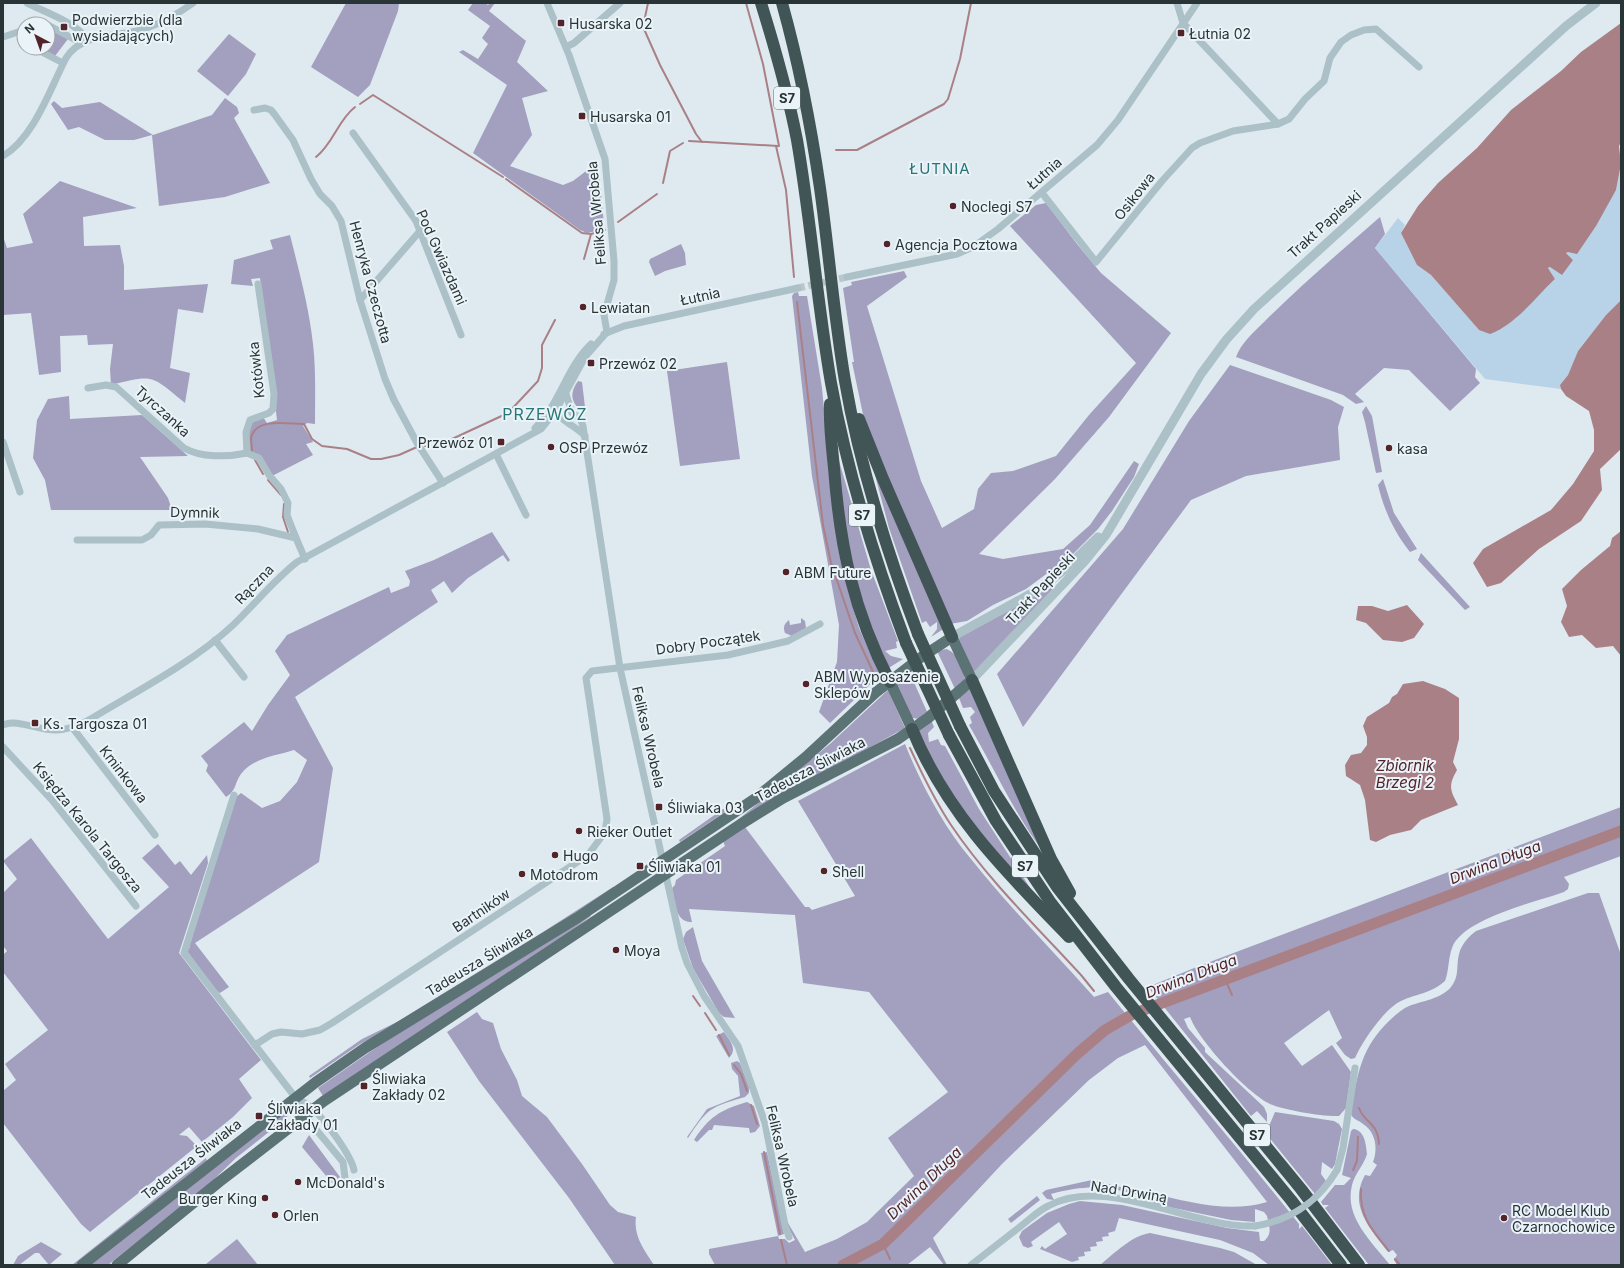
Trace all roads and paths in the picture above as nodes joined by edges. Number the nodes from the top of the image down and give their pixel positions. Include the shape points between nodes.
1 (27, 3) edge
2 (193, 3) edge
3 (547, 3) edge
4 (620, 3) edge
5 (761, 3) edge
6 (782, 3) edge
7 (1176, 3) edge
8 (1198, 3) edge
9 (1596, 3) edge
10 (1183, 22) junction
11 (56, 29) edge
12 (16, 33) edge
13 (3, 37) edge
14 (84, 42) junction
15 (566, 47) junction
16 (49, 56) edge
17 (63, 63) junction
18 (1419, 67) dead end
19 (254, 110) dead end
20 (1278, 124) junction
21 (353, 133) dead end
22 (3, 156) edge
23 (1042, 193) junction
24 (420, 231) junction
25 (847, 277) tunnel mouth
26 (258, 284) dead end
27 (798, 288) tunnel mouth
28 (360, 300) junction
29 (607, 332) junction
30 (461, 335) dead end
31 (845, 382) junction
32 (831, 383) junction
33 (88, 388) dead end
34 (566, 394) junction
35 (554, 402) junction
36 (556, 410) junction
37 (548, 412) junction
38 (572, 413) junction
39 (564, 422) junction
40 (543, 427) junction
41 (585, 437) junction
42 (525, 438) junction
43 (3, 442) edge
44 (247, 453) junction
45 (496, 454) junction
46 (443, 482) junction
47 (20, 492) dead end
48 (1121, 510) junction
49 (526, 515) dead end
50 (296, 538) junction
51 (77, 540) dead end
52 (305, 559) junction
53 (820, 624) dead end
54 (952, 637) junction
55 (215, 640) junction
56 (620, 668) junction
57 (244, 677) dead end
58 (972, 680) junction
59 (890, 682) junction
60 (3, 725) edge
61 (72, 727) junction
62 (912, 729) junction
63 (3, 747) edge
64 (234, 795) dead end
65 (155, 836) dead end
66 (663, 861) junction
67 (666, 874) junction
68 (136, 906) dead end
69 (1106, 950) junction
70 (1116, 987) junction
71 (255, 1045) junction
72 (1355, 1068) dead end
73 (295, 1097) junction
74 (309, 1112) junction
75 (354, 1170) dead end
76 (345, 1178) dead end
77 (789, 1237) dead end
78 (82, 1265) edge
79 (116, 1265) edge
80 (971, 1265) edge
81 (1341, 1265) edge
82 (1359, 1265) edge

1 - 14 street via 83,33
2 - 14 street via 172,17 151,26
3 - 15 street, Feliksa Wrobela
4 - 15 street
5 - 32 highway, S7 via 781,70 796,139
6 - 31 highway, S7 via 810,124
7 - 10 street
8 - 10 street, Łutnia
9 - 48 street, Trakt Papieski via 1566,26 1254,309 1226,340 1201,374
10 - 20 street
10 - 23 street, Łutnia via 1118,120 1097,145
11 - 14 street
12 - 13 street
14 - 17 street via 68,54
15 - 29 street, Feliksa Wrobela via 605,159 614,261 614,280 604,316
16 - 17 street
17 - 22 street via 27,134 17,146
18 - 20 street, Osikowa via 1376,29 1351,35 1333,52 1324,81 1289,119
19 - 28 street, Henryka Czeczotta via 265,108 275,115 293,140 320,194 341,220
20 - 23 street, Osikowa via 1233,131 1192,148 1096,262
21 - 24 street, Pod Gwiazdami via 416,221
23 - 25 street, Łutnia via 973,247 957,254
24 - 28 street
24 - 30 street, Pod Gwiazdami
26 - 44 street, Kotówka via 274,394 273,409 250,420 246,432
27 - 29 street, Łutnia via 624,326
28 - 46 street, Henryka Czeczotta via 394,400 417,443
29 - 34 street via 582,362
29 - 35 street via 577,359
31 - 54 highway via 883,479
31 - 69 highway, S7, bridge via 876,514 918,634 960,726 994,791 1033,852
32 - 59 highway via 830,413 842,542 858,608
32 - 70 highway, S7, bridge via 850,469 873,552 906,643 949,735 1011,845 1051,903
33 - 44 street, Tyrczanka via 106,385 116,387 184,448 193,453
34 - 36 street
34 - 38 street, Feliksa Wrobela
35 - 36 street
35 - 37 street
36 - 37 street
36 - 38 street
36 - 39 street
36 - 40 street, Rączna
37 - 42 street, Rączna via 542,422
38 - 41 street, Feliksa Wrobela via 580,418
39 - 40 street
39 - 41 street via 574,426
40 - 42 street, Rączna
41 - 56 street, Feliksa Wrobela
42 - 45 street, Rączna
43 - 47 street
44 - 50 street via 259,458 281,489 288,503 287,515
45 - 46 street, Rączna
45 - 49 street
46 - 52 street, Rączna via 329,543
48 - 54 street, Trakt Papieski via 1079,556 1041,588
48 - 58 street, Trakt Papieski via 1106,535 1085,561
50 - 51 street, Dymnik via 258,529 205,524 159,525 151,535 142,540
50 - 52 street
52 - 55 street, Rączna via 278,577 232,626
53 - 56 street, Dobry Początek via 788,641 766,647 712,658
54 - 58 main road
54 - 59 main road, Tadeusza Śliwiaka
55 - 57 street
55 - 61 street, Rączna via 89,720
56 - 66 street, Feliksa Wrobela
56 - 71 street, Bartników via 592,672 586,678 607,819 606,832 588,854 320,1030 302,1034 272,1034
58 - 62 main road, Tadeusza Śliwiaka
58 - 69 highway via 1051,859
59 - 62 main road
59 - 66 main road, Tadeusza Śliwiaka via 771,786
60 - 61 street, Rączna via 14,723 54,731
61 - 65 street, Kminkowa
62 - 67 main road, Tadeusza Śliwiaka via 869,755 783,798
62 - 70 highway via 948,798 971,831
63 - 68 street, Księdza Karola Targosza via 52,800
64 - 71 street via 184,953
66 - 67 street, Feliksa Wrobela
66 - 73 main road, Tadeusza Śliwiaka via 537,944 365,1048
67 - 74 main road, Tadeusza Śliwiaka
67 - 77 street, Feliksa Wrobela via 688,963 704,996 738,1046 765,1123 784,1225
69 - 82 highway, S7
70 - 81 highway, S7 via 1291,1200
71 - 73 street
72 - 80 street, Nad Drwiną, bridge via 1343,1148 1337,1170 1322,1192 1305,1208 1286,1218 1255,1226 1229,1224 1139,1203 1085,1196 1066,1199 1048,1206
73 - 74 street
73 - 74 street
73 - 78 main road, Tadeusza Śliwiaka
74 - 75 street via 346,1151 353,1162
74 - 76 street via 343,1162
74 - 79 main road, Tadeusza Śliwiaka

